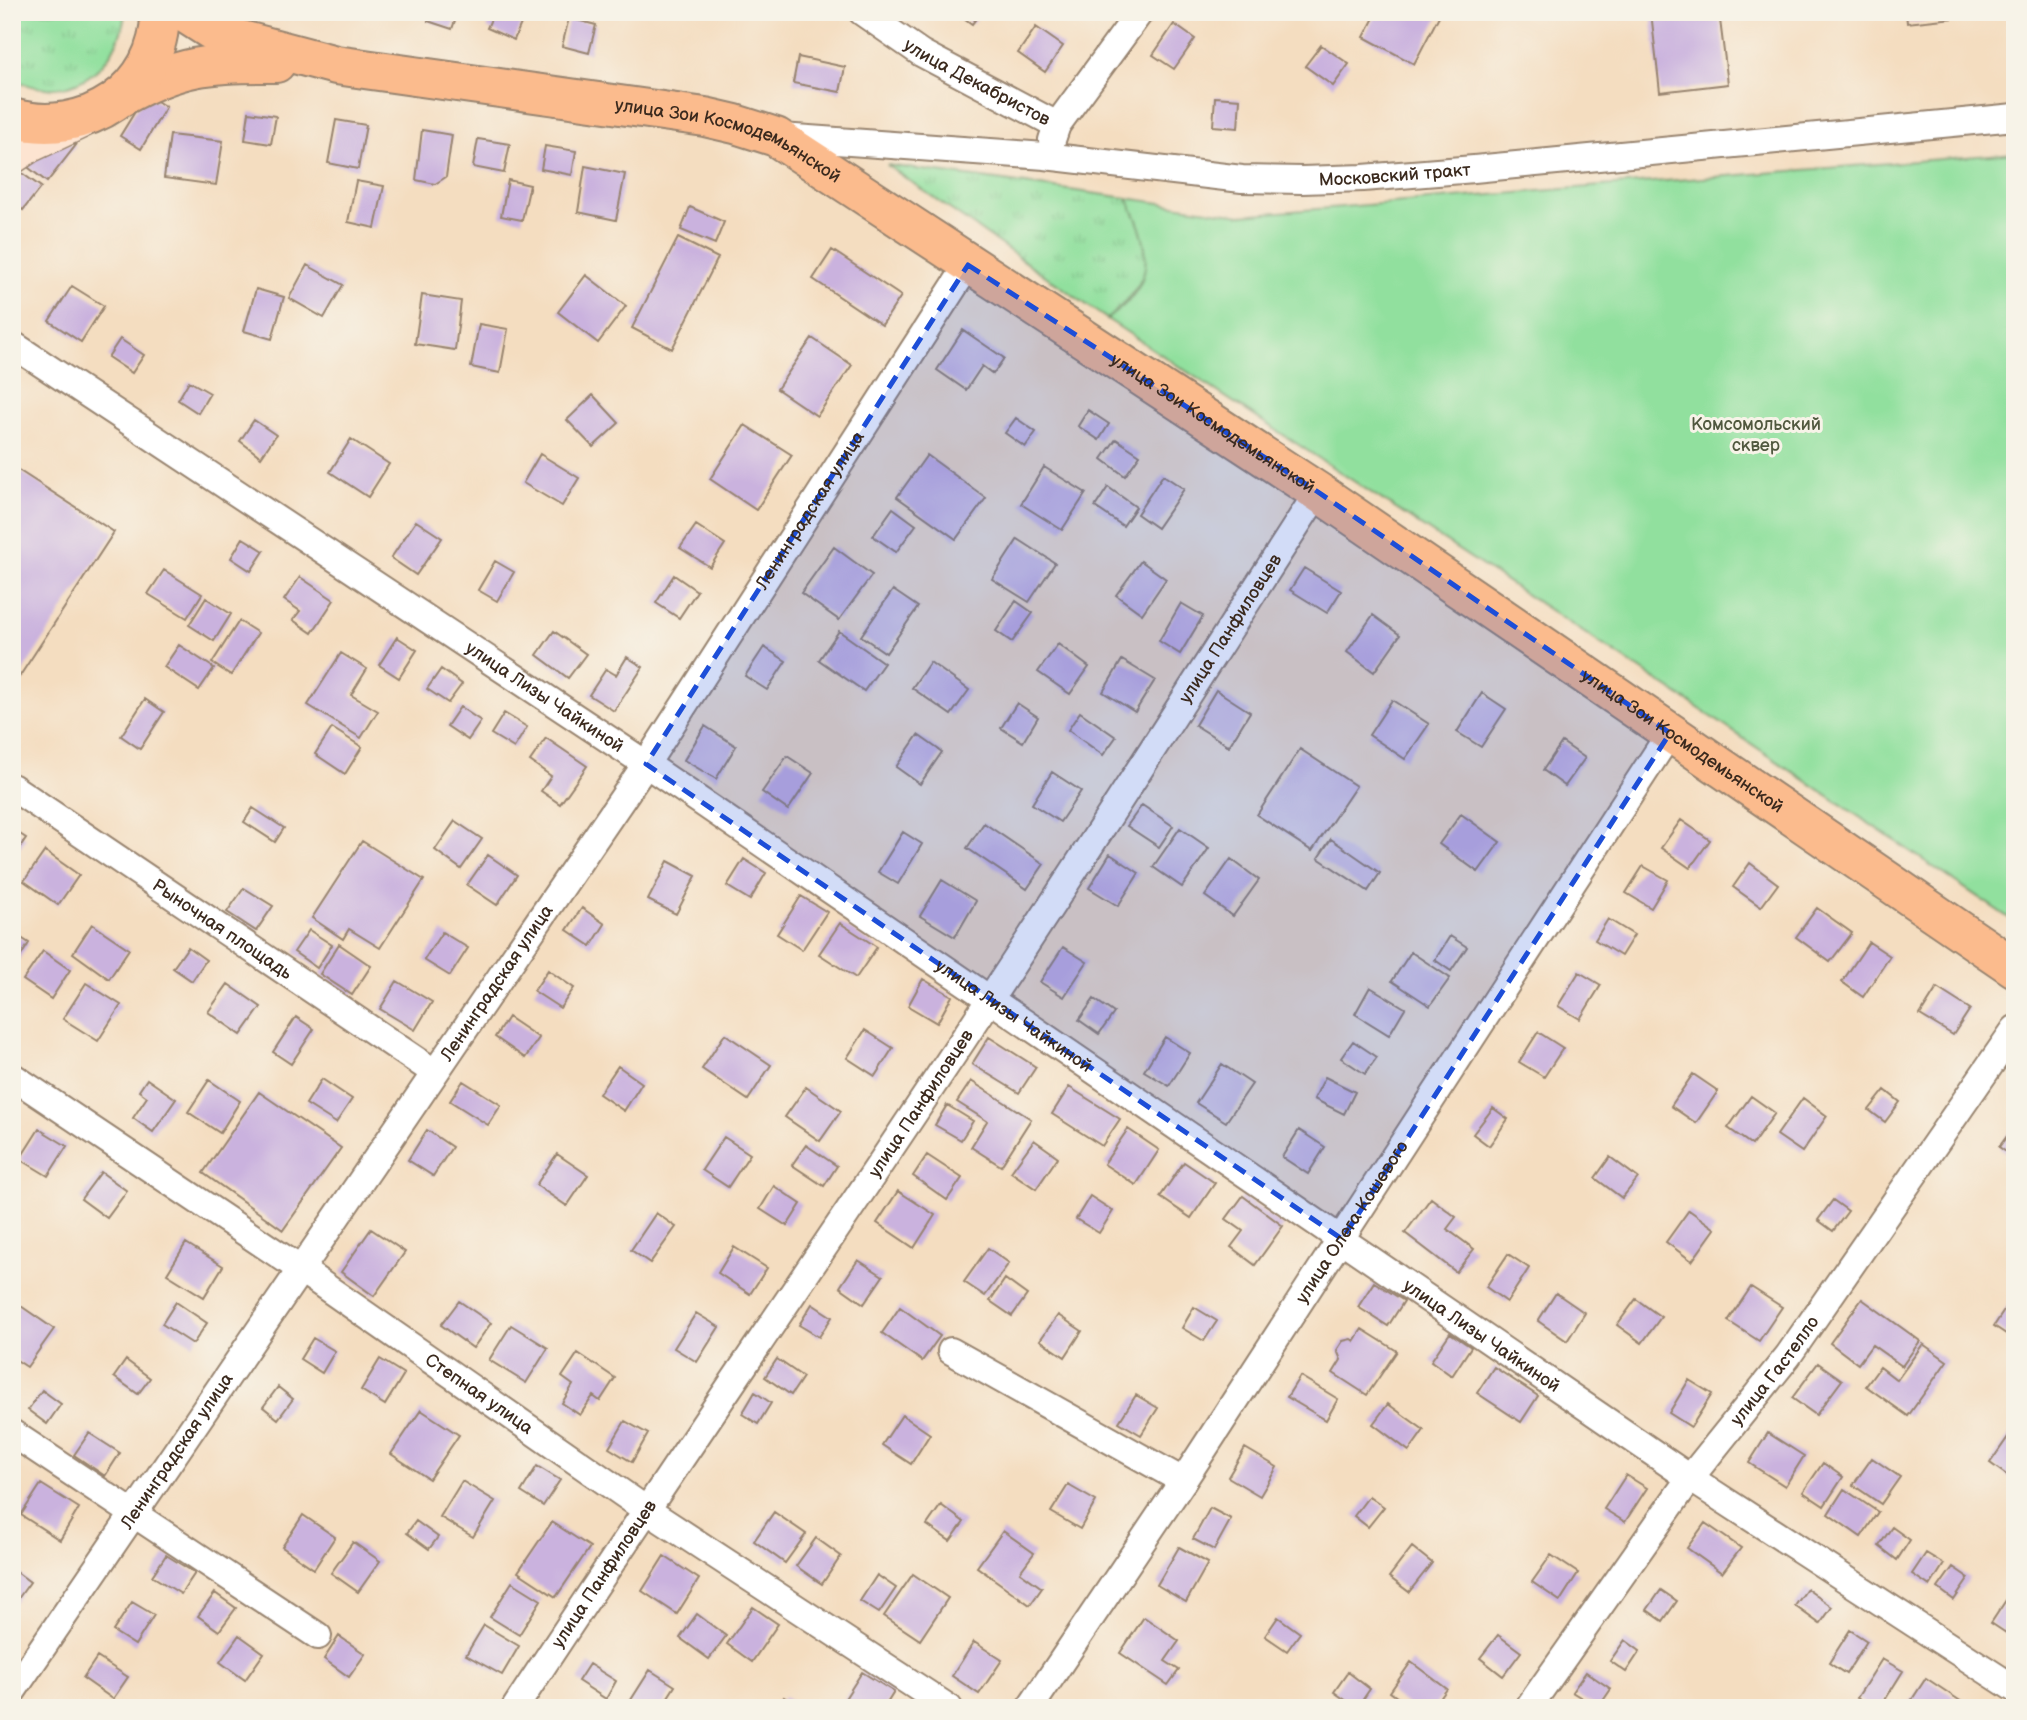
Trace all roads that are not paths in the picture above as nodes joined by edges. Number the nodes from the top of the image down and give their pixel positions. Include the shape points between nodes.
1 (160, 12) edge
2 (183, 12) edge
3 (862, 12) edge
4 (1140, 12) edge
5 (336, 65) junction
6 (106, 106) junction
7 (2015, 117) edge
8 (12, 118) edge
9 (1057, 125) junction
10 (776, 137) junction
11 (12, 155) edge
12 (1045, 156) junction
13 (968, 265) junction
14 (12, 344) edge
15 (1318, 492) junction
16 (1670, 733) junction
17 (646, 764) junction
18 (12, 787) edge
19 (2015, 968) edge
20 (990, 1000) junction
21 (2015, 1029) edge
22 (434, 1072) junction
23 (12, 1076) edge
24 (1342, 1239) junction
25 (300, 1269) junction
26 (951, 1351) dead end
27 (12, 1433) edge
28 (1690, 1478) junction
29 (1183, 1481) junction
30 (645, 1510) junction
31 (133, 1513) junction
32 (318, 1636) dead end
33 (2015, 1689) edge
34 (12, 1692) edge
35 (515, 1708) edge
36 (949, 1708) edge
37 (1030, 1708) edge
38 (1528, 1708) edge

1 - 6 main road via 149,61 132,87
2 - 5 main road, улица Зои Космодемьянской via 234,38
3 - 9 street, улица Декабристов via 921,53
4 - 9 street
5 - 6 main road, улица Зои Космодемьянской via 207,64 159,77
5 - 10 main road, улица Зои Космодемьянской via 705,117
6 - 8 main road, улица Зои Космодемьянской via 78,120 51,124
6 - 11 street
7 - 12 street, Московский тракт via 1363,178 1242,179
9 - 12 street
10 - 12 street, Московский тракт
10 - 13 main road, улица Зои Космодемьянской
13 - 15 main road, улица Зои Космодемьянской
13 - 17 street, Ленинградская улица
14 - 17 street, улица Лизы Чайкиной
15 - 16 main road, улица Зои Космодемьянской
15 - 20 street, улица Панфиловцев
16 - 19 main road, улица Зои Космодемьянской
16 - 24 street, улица Олега Кошевого
17 - 20 street, улица Лизы Чайкиной
17 - 22 street, Ленинградская улица
18 - 22 street, Рыночная площадь
20 - 24 street, улица Лизы Чайкиной
20 - 30 street, улица Панфиловцев
21 - 28 street, улица Гастелло via 1788,1356
22 - 25 street, Ленинградская улица
23 - 25 street, Степная улица
24 - 28 street, улица Лизы Чайкиной
24 - 29 street, улица Олега Кошевого
25 - 30 street, Степная улица
25 - 31 street, Ленинградская улица
26 - 29 street
27 - 31 street
28 - 33 street, улица Лизы Чайкиной
28 - 38 street, улица Гастелло
29 - 37 street, улица Олега Кошевого
30 - 35 street, улица Панфиловцев
30 - 36 street, Степная улица
31 - 32 street
31 - 34 street, Ленинградская улица

